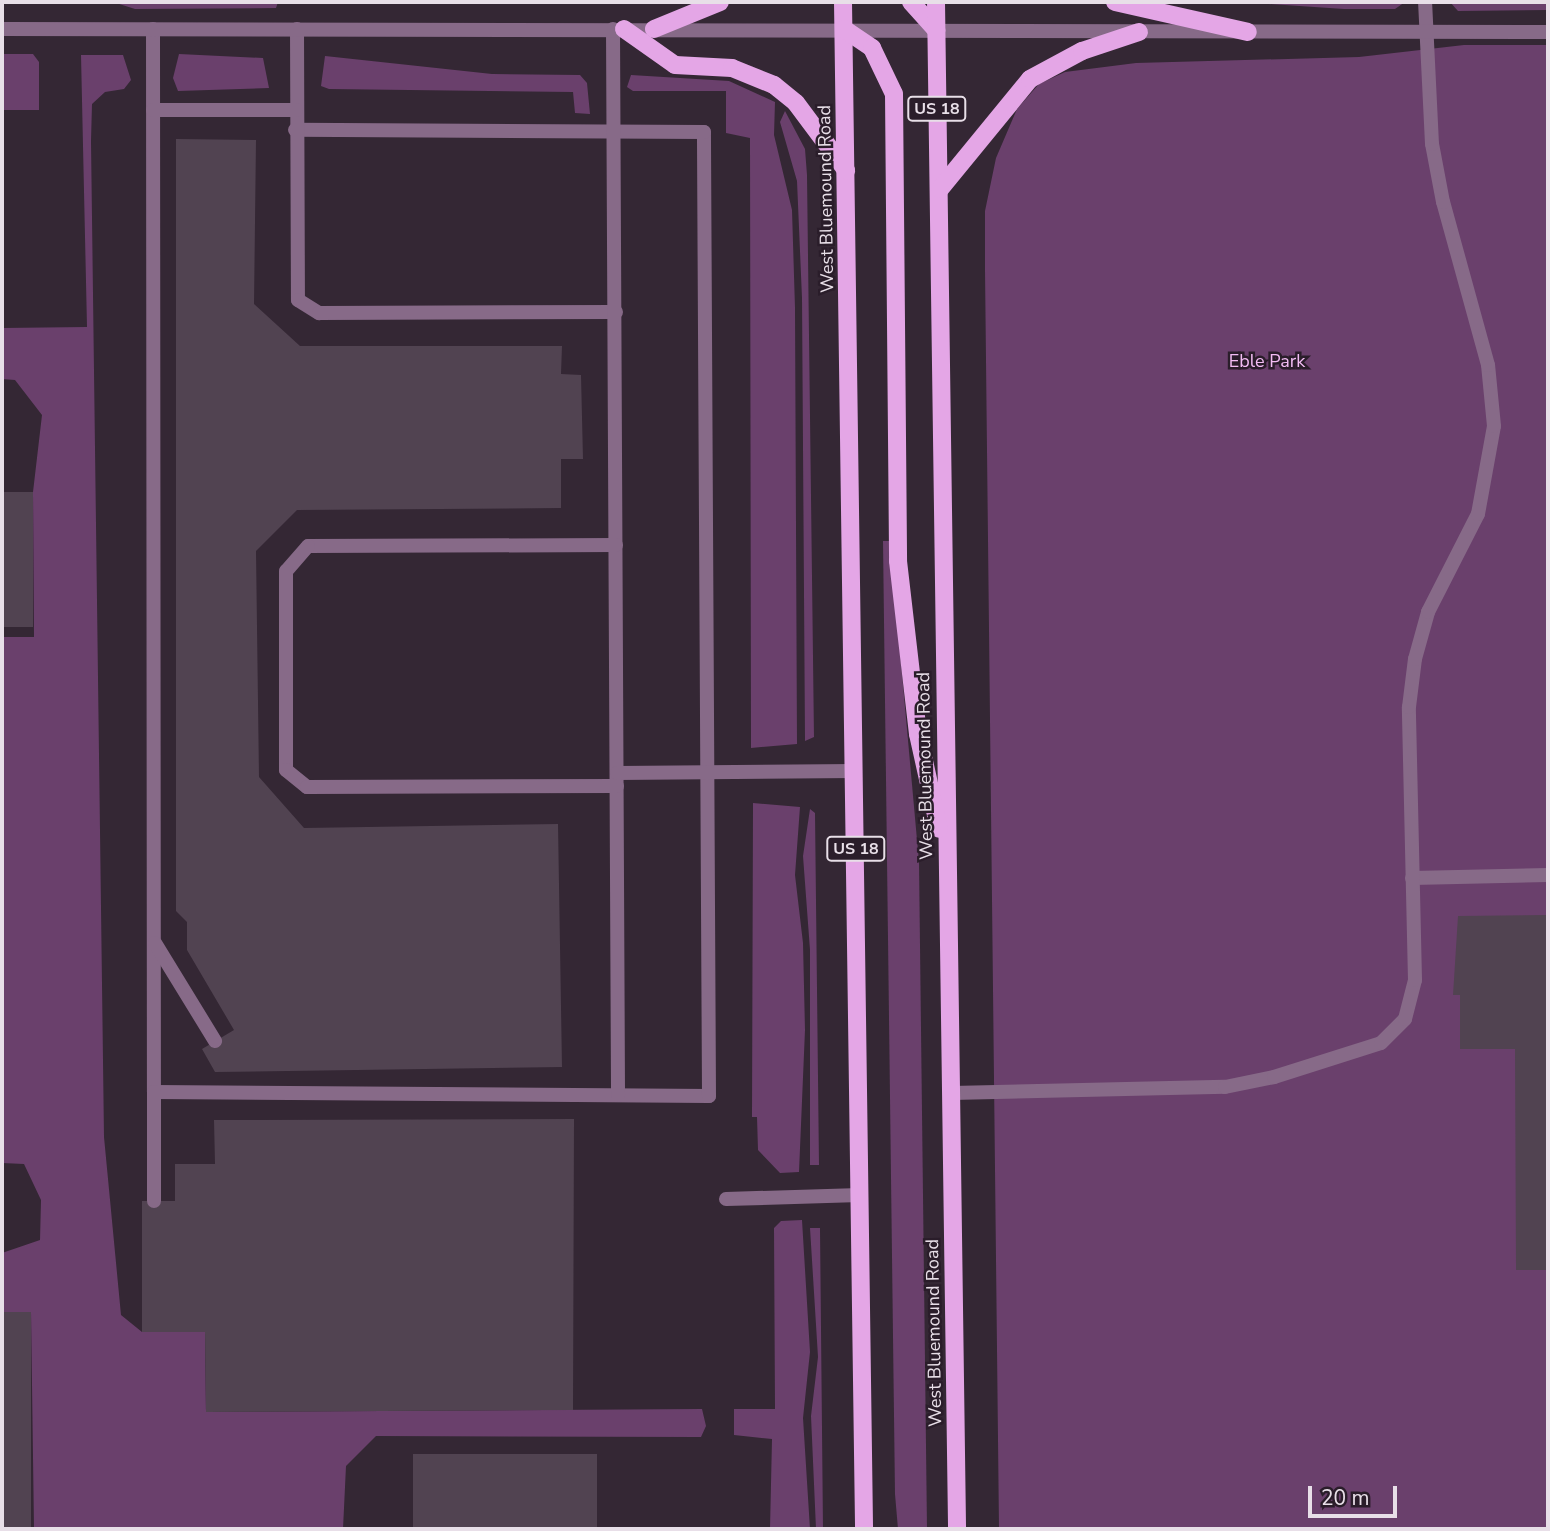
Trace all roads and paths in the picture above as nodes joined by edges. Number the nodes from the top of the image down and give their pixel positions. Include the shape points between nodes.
1 (720, 2) edge
2 (843, 2) edge
3 (911, 2) edge
4 (936, 2) edge
5 (1115, 2) edge
6 (1425, 2) edge
7 (2, 29) edge
8 (153, 29) junction
9 (298, 29) junction
10 (618, 29) junction
11 (654, 29) junction
12 (844, 29) junction
13 (936, 30) junction
14 (1139, 32) junction
15 (1248, 32) junction
16 (1427, 32) junction
17 (1548, 32) edge
18 (153, 110) junction
19 (296, 110) junction
20 (295, 130) junction
21 (615, 132) junction
22 (846, 170) junction
23 (940, 189) junction
24 (616, 312) junction
25 (616, 545) junction
26 (855, 771) junction
27 (709, 773) junction
28 (617, 780) junction
29 (947, 866) junction
30 (1548, 875) edge
31 (1412, 878) junction
32 (154, 942) junction
33 (215, 1041) dead end
34 (154, 1092) junction
35 (952, 1093) junction
36 (618, 1095) junction
37 (860, 1195) junction
38 (726, 1199) dead end
39 (154, 1201) dead end
40 (864, 1495) junction
41 (864, 1529) edge
42 (871, 1529) edge
43 (957, 1529) edge

1 - 11 main road
2 - 12 main road, West Bluemound Road / US 18
3 - 13 main road
4 - 13 main road, West Bluemound Road / US 18
5 - 15 main road
6 - 16 street
7 - 8 street
8 - 9 street
8 - 18 street
9 - 10 street
9 - 19 street
10 - 11 street
10 - 21 street
10 - 22 main road via 675,65 732,68 774,85 796,103
11 - 12 street
12 - 13 street
12 - 22 main road, West Bluemound Road / US 18
12 - 29 main road via 872,48 894,94 898,561 918,734
13 - 14 street
13 - 23 main road, West Bluemound Road / US 18
14 - 15 street
14 - 23 main road via 1082,51 1030,79
15 - 16 street
16 - 17 street
16 - 31 street via 1432,144 1443,202 1488,365 1494,426 1478,514 1428,612 1415,659 1409,707
18 - 19 street
18 - 32 street
19 - 20 street
20 - 21 street
20 - 24 street via 298,300 319,313
21 - 24 street
21 - 27 street via 704,132
22 - 26 main road, West Bluemound Road / US 18
23 - 29 main road, West Bluemound Road / US 18
24 - 25 street
25 - 28 street
25 - 28 street via 309,546 286,572 286,770 307,787
26 - 27 street
26 - 37 main road, West Bluemound Road / US 18
27 - 28 street
27 - 36 street via 709,1096
28 - 36 street
29 - 35 main road, West Bluemound Road / US 18
30 - 31 street
31 - 35 street via 1415,981 1405,1019 1381,1043 1274,1077 1225,1087
32 - 33 street
32 - 34 street
34 - 36 street
34 - 39 street
35 - 43 main road, West Bluemound Road / US 18
37 - 38 street
37 - 40 main road, West Bluemound Road / US 18
40 - 41 main road, West Bluemound Road / US 18
40 - 42 main road

